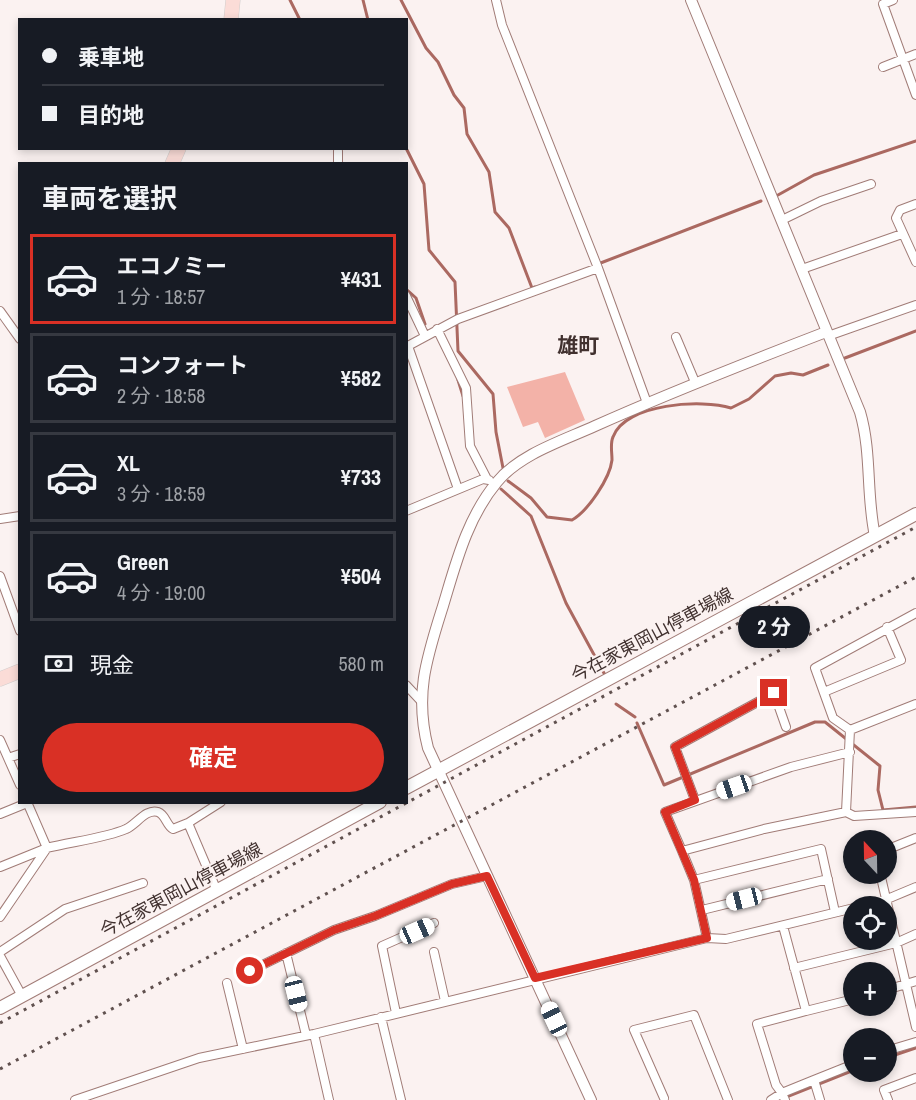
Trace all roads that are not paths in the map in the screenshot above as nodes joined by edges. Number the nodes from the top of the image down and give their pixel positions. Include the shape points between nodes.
1 (233, 0) edge
2 (496, 0) edge
3 (692, 0) edge
4 (893, 0) edge
5 (231, 18) edge
6 (916, 54) edge
7 (903, 59) junction
8 (883, 67) dead end
9 (916, 95) edge
10 (338, 151) dead end
11 (338, 162) edge
12 (871, 184) dead end
13 (916, 204) edge
14 (782, 220) junction
15 (902, 234) junction
16 (916, 262) edge
17 (597, 265) junction
18 (801, 269) junction
19 (408, 300) edge
20 (916, 305) edge
21 (0, 310) edge
22 (437, 329) junction
23 (827, 334) junction
24 (18, 336) edge
25 (425, 336) junction
26 (676, 337) dead end
27 (408, 346) edge
28 (408, 350) edge
29 (694, 382) junction
30 (647, 403) junction
31 (492, 480) junction
32 (458, 489) junction
33 (408, 511) edge
34 (916, 514) edge
35 (18, 516) edge
36 (0, 519) edge
37 (875, 536) junction
38 (0, 576) edge
39 (916, 613) edge
40 (18, 626) edge
41 (887, 627) junction
42 (18, 672) edge
43 (0, 679) edge
44 (408, 686) edge
45 (824, 692) junction
46 (421, 701) junction
47 (916, 704) edge
48 (786, 727) dead end
49 (850, 730) junction
50 (0, 740) edge
51 (850, 746) junction
52 (5, 757) edge
53 (439, 771) junction
54 (18, 781) edge
55 (408, 787) edge
56 (695, 800) junction
57 (25, 804) edge
58 (27, 804) edge
59 (218, 804) edge
60 (376, 804) edge
61 (846, 812) junction
62 (916, 812) edge
63 (0, 814) edge
64 (188, 823) junction
65 (916, 838) edge
66 (897, 846) edge
67 (47, 848) junction
68 (682, 851) junction
69 (0, 867) edge
70 (487, 876) junction
71 (828, 879) junction
72 (694, 880) junction
73 (143, 884) dead end
74 (916, 887) edge
75 (216, 891) junction
76 (895, 896) edge
77 (702, 910) junction
78 (843, 910) edge
79 (835, 912) junction
80 (0, 917) edge
81 (434, 923) dead end
82 (783, 926) junction
83 (916, 934) edge
84 (707, 938) junction
85 (897, 943) edge
86 (897, 947) edge
87 (867, 950) edge
88 (434, 952) dead end
89 (286, 953) junction
90 (0, 954) edge
91 (794, 968) junction
92 (250, 971) dead end
93 (535, 978) junction
94 (916, 981) edge
95 (226, 983) dead end
96 (906, 985) junction
97 (897, 987) edge
98 (22, 996) junction
99 (445, 1001) junction
100 (843, 1002) edge
101 (0, 1008) edge
102 (806, 1011) junction
103 (396, 1013) junction
104 (381, 1017) junction
105 (916, 1027) edge
106 (310, 1034) junction
107 (916, 1042) edge
108 (897, 1048) edge
109 (243, 1049) junction
110 (843, 1070) edge
111 (916, 1078) edge
112 (815, 1084) junction
113 (784, 1097) edge
114 (664, 1099) edge
115 (75, 1100) edge
116 (329, 1100) edge
117 (401, 1100) edge
118 (591, 1100) edge
119 (728, 1100) edge
120 (771, 1100) edge
121 (820, 1100) edge
122 (888, 1100) edge

1 - 5 main road
2 - 17 street
3 - 14 street
4 - 7 street via 883,4
6 - 7 street
7 - 8 street
7 - 9 street
10 - 11 street
12 - 14 street
13 - 15 street via 900,210 896,218
14 - 18 street
15 - 16 street
15 - 18 street
17 - 22 street
17 - 30 street
18 - 23 street
19 - 25 street
20 - 23 street
21 - 24 street
22 - 25 street
22 - 31 street via 466,388 470,446
23 - 29 street
23 - 37 street via 864,425 870,467 869,510
25 - 27 street
26 - 29 street
28 - 32 street
29 - 30 street
30 - 31 street via 540,451
31 - 32 street
31 - 46 street via 470,523 455,566 423,670
32 - 33 street
34 - 37 main road, 今在家東岡山停車場線
35 - 36 street
37 - 53 main road, 今在家東岡山停車場線
38 - 40 street
39 - 41 street
41 - 45 street via 815,668
41 - 45 street via 901,660
42 - 43 main road
44 - 46 street
45 - 49 street via 833,718
46 - 53 street via 425,738
47 - 49 street
48 - 56 street via 774,693 675,747
49 - 51 street
50 - 52 street
51 - 56 street
51 - 61 street
52 - 54 street
53 - 55 main road, 今在家東岡山停車場線
53 - 70 street
56 - 68 street via 665,812
57 - 63 street
58 - 67 street
59 - 64 street
60 - 75 main road, 今在家東岡山停車場線
61 - 62 street via 854,816
61 - 68 street
64 - 67 street via 173,830 156,811 127,829
64 - 75 street
65 - 66 street
67 - 69 street
67 - 80 street
68 - 72 street
70 - 89 street via 424,894
70 - 93 street
71 - 72 street via 821,849
71 - 77 street
71 - 79 street
72 - 77 street
73 - 90 street via 65,909
74 - 76 street
75 - 98 main road, 今在家東岡山停車場線
77 - 84 street
78 - 79 street
79 - 82 street
81 - 103 street via 382,946
82 - 84 street via 726,939
82 - 91 street
83 - 85 street
84 - 93 street
86 - 96 street
87 - 91 street
88 - 99 street
89 - 92 street
89 - 106 street
90 - 98 street
91 - 102 street
93 - 99 street
93 - 118 street
94 - 96 street
95 - 109 street
96 - 97 street
96 - 105 street
98 - 101 main road, 今在家東岡山停車場線
99 - 103 street
100 - 102 street
102 - 113 street via 757,1024 776,1085
103 - 104 street
104 - 106 street
104 - 117 street
106 - 109 street
106 - 116 street
107 - 108 street
109 - 115 street via 199,1058
110 - 112 street
111 - 122 street via 884,1090
112 - 113 street
112 - 121 street
113 - 120 street
114 - 119 street via 634,1030 694,1015

